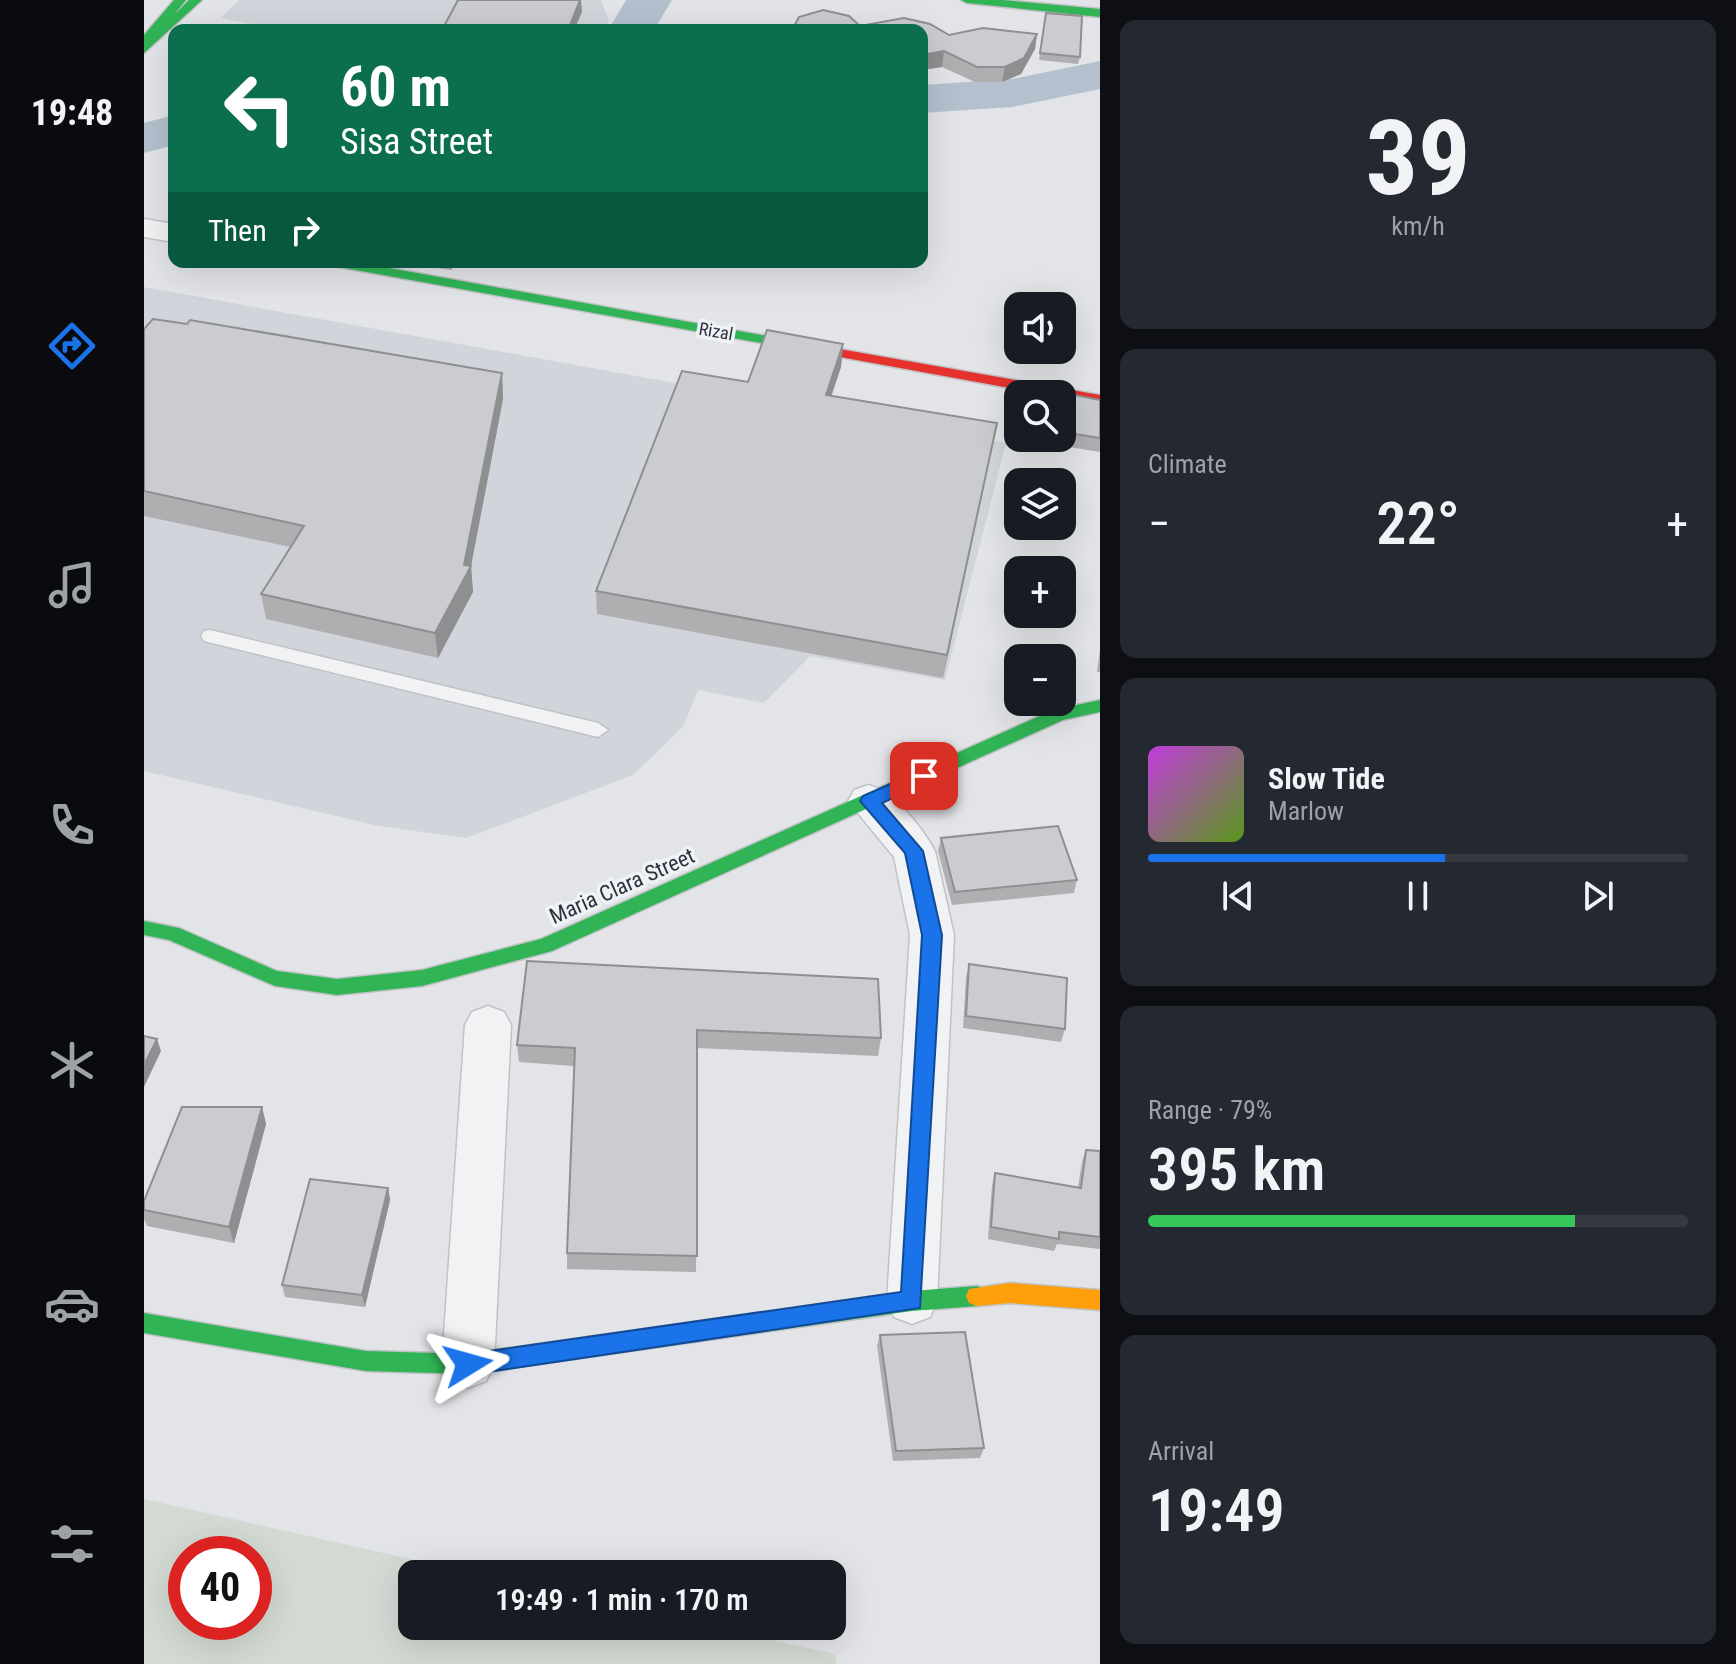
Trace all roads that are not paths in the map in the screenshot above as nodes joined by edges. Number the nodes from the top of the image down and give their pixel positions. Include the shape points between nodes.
1 (180, 0) edge
2 (196, 0) edge
3 (967, 0) edge
4 (1100, 13) edge
5 (171, 24) edge
6 (168, 26) edge
7 (144, 42) edge
8 (144, 49) edge
9 (144, 228) edge
10 (168, 232) edge
11 (366, 268) edge
12 (1100, 400) edge
13 (210, 636) dead end
14 (1100, 706) edge
15 (598, 730) dead end
16 (869, 801) junction
17 (144, 928) edge
18 (488, 1025) dead end
19 (1100, 1300) edge
20 (912, 1301) junction
21 (144, 1323) edge
22 (468, 1364) junction

1 - 7 main road
2 - 5 main road
3 - 4 main road
6 - 8 main road
9 - 10 street
11 - 12 main road, Rizal
13 - 15 lane
14 - 16 main road, Maria Clara Street via 1059,714
16 - 17 main road, Maria Clara Street via 545,946 422,978 337,987 275,978 172,933
16 - 20 street via 914,851 932,935
18 - 22 street
19 - 20 main road via 1010,1293
20 - 22 main road
21 - 22 main road via 366,1361

